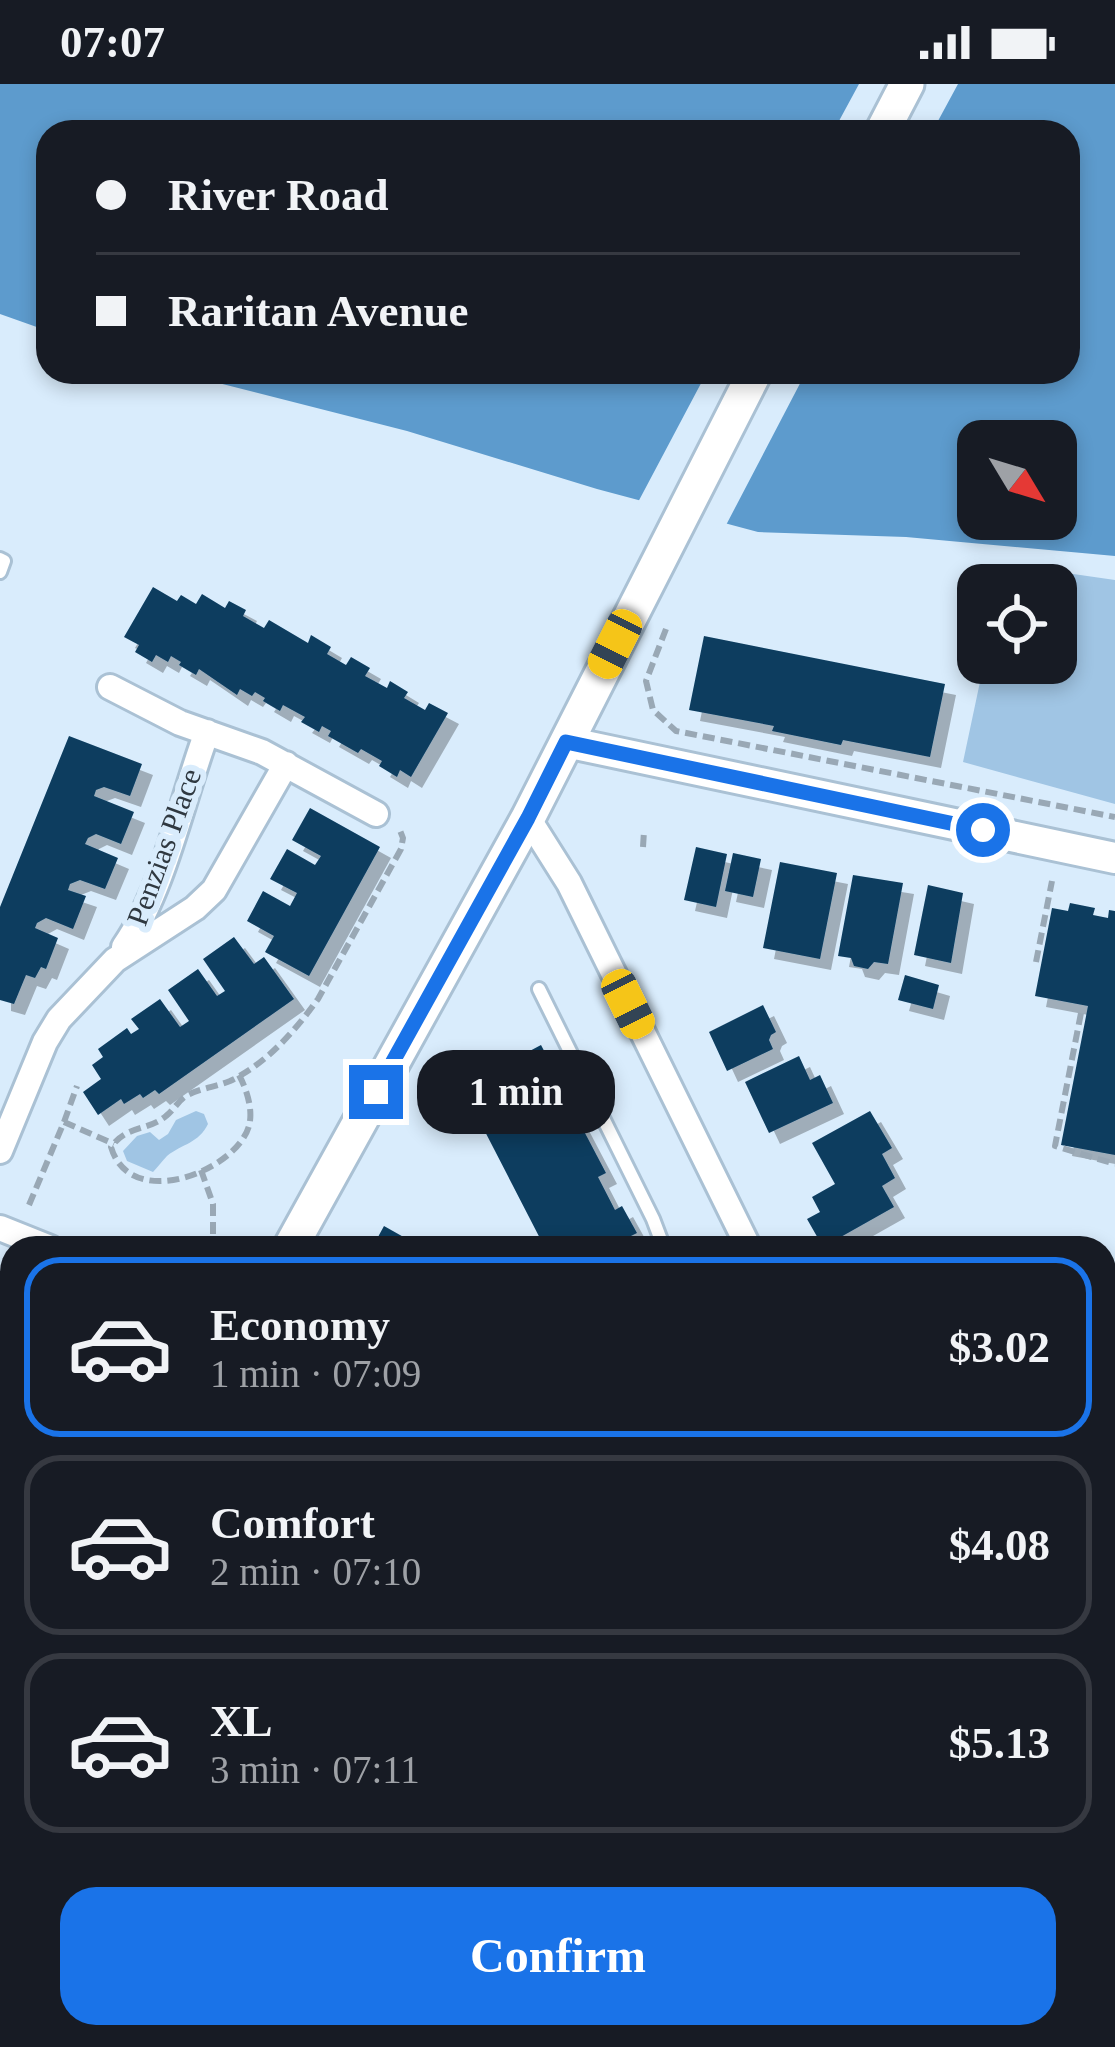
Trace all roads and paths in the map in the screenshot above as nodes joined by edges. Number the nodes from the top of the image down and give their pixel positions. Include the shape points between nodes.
1 (908, 84) edge
2 (888, 120) edge
3 (749, 384) edge
4 (0, 559) edge
5 (0, 572) edge
6 (666, 629) dead end
7 (110, 687) dead end
8 (207, 732) junction
9 (566, 742) junction
10 (286, 764) junction
11 (376, 814) joint
12 (528, 818) junction
13 (1115, 818) edge
14 (644, 831) dead end
15 (643, 847) dead end
16 (1115, 858) edge
17 (1052, 881) dead end
18 (115, 960) junction
19 (1036, 962) dead end
20 (539, 989) dead end
21 (1081, 1012) dead end
22 (238, 1075) dead end
23 (77, 1086) dead end
24 (64, 1122) junction
25 (114, 1144) junction
26 (0, 1151) edge
27 (1115, 1164) edge
28 (201, 1169) junction
29 (29, 1205) dead end
30 (212, 1236) edge
31 (297, 1236) edge
32 (659, 1236) edge
33 (733, 1236) edge

1 - 2 main road
3 - 9 main road
4 - 5 lane
6 - 13 path via 646,681 653,710 676,731
7 - 8 street, Penzias Place
8 - 10 street, Penzias Place
8 - 18 street, Penzias Place via 154,891
9 - 12 main road
9 - 16 street
10 - 11 street, Penzias Place
10 - 18 street, Penzias Place via 214,890
11 - 25 path via 400,830 401,849 306,1017 248,1070 188,1095
12 - 31 main road
12 - 33 street via 571,887
14 - 15 path
17 - 19 path
18 - 26 street, Penzias Place via 45,1042
20 - 32 lane
21 - 27 path via 1055,1146
22 - 28 path via 247,1130
23 - 24 path
24 - 25 path
24 - 29 path
25 - 28 path via 119,1167 139,1180
28 - 30 path via 213,1204

